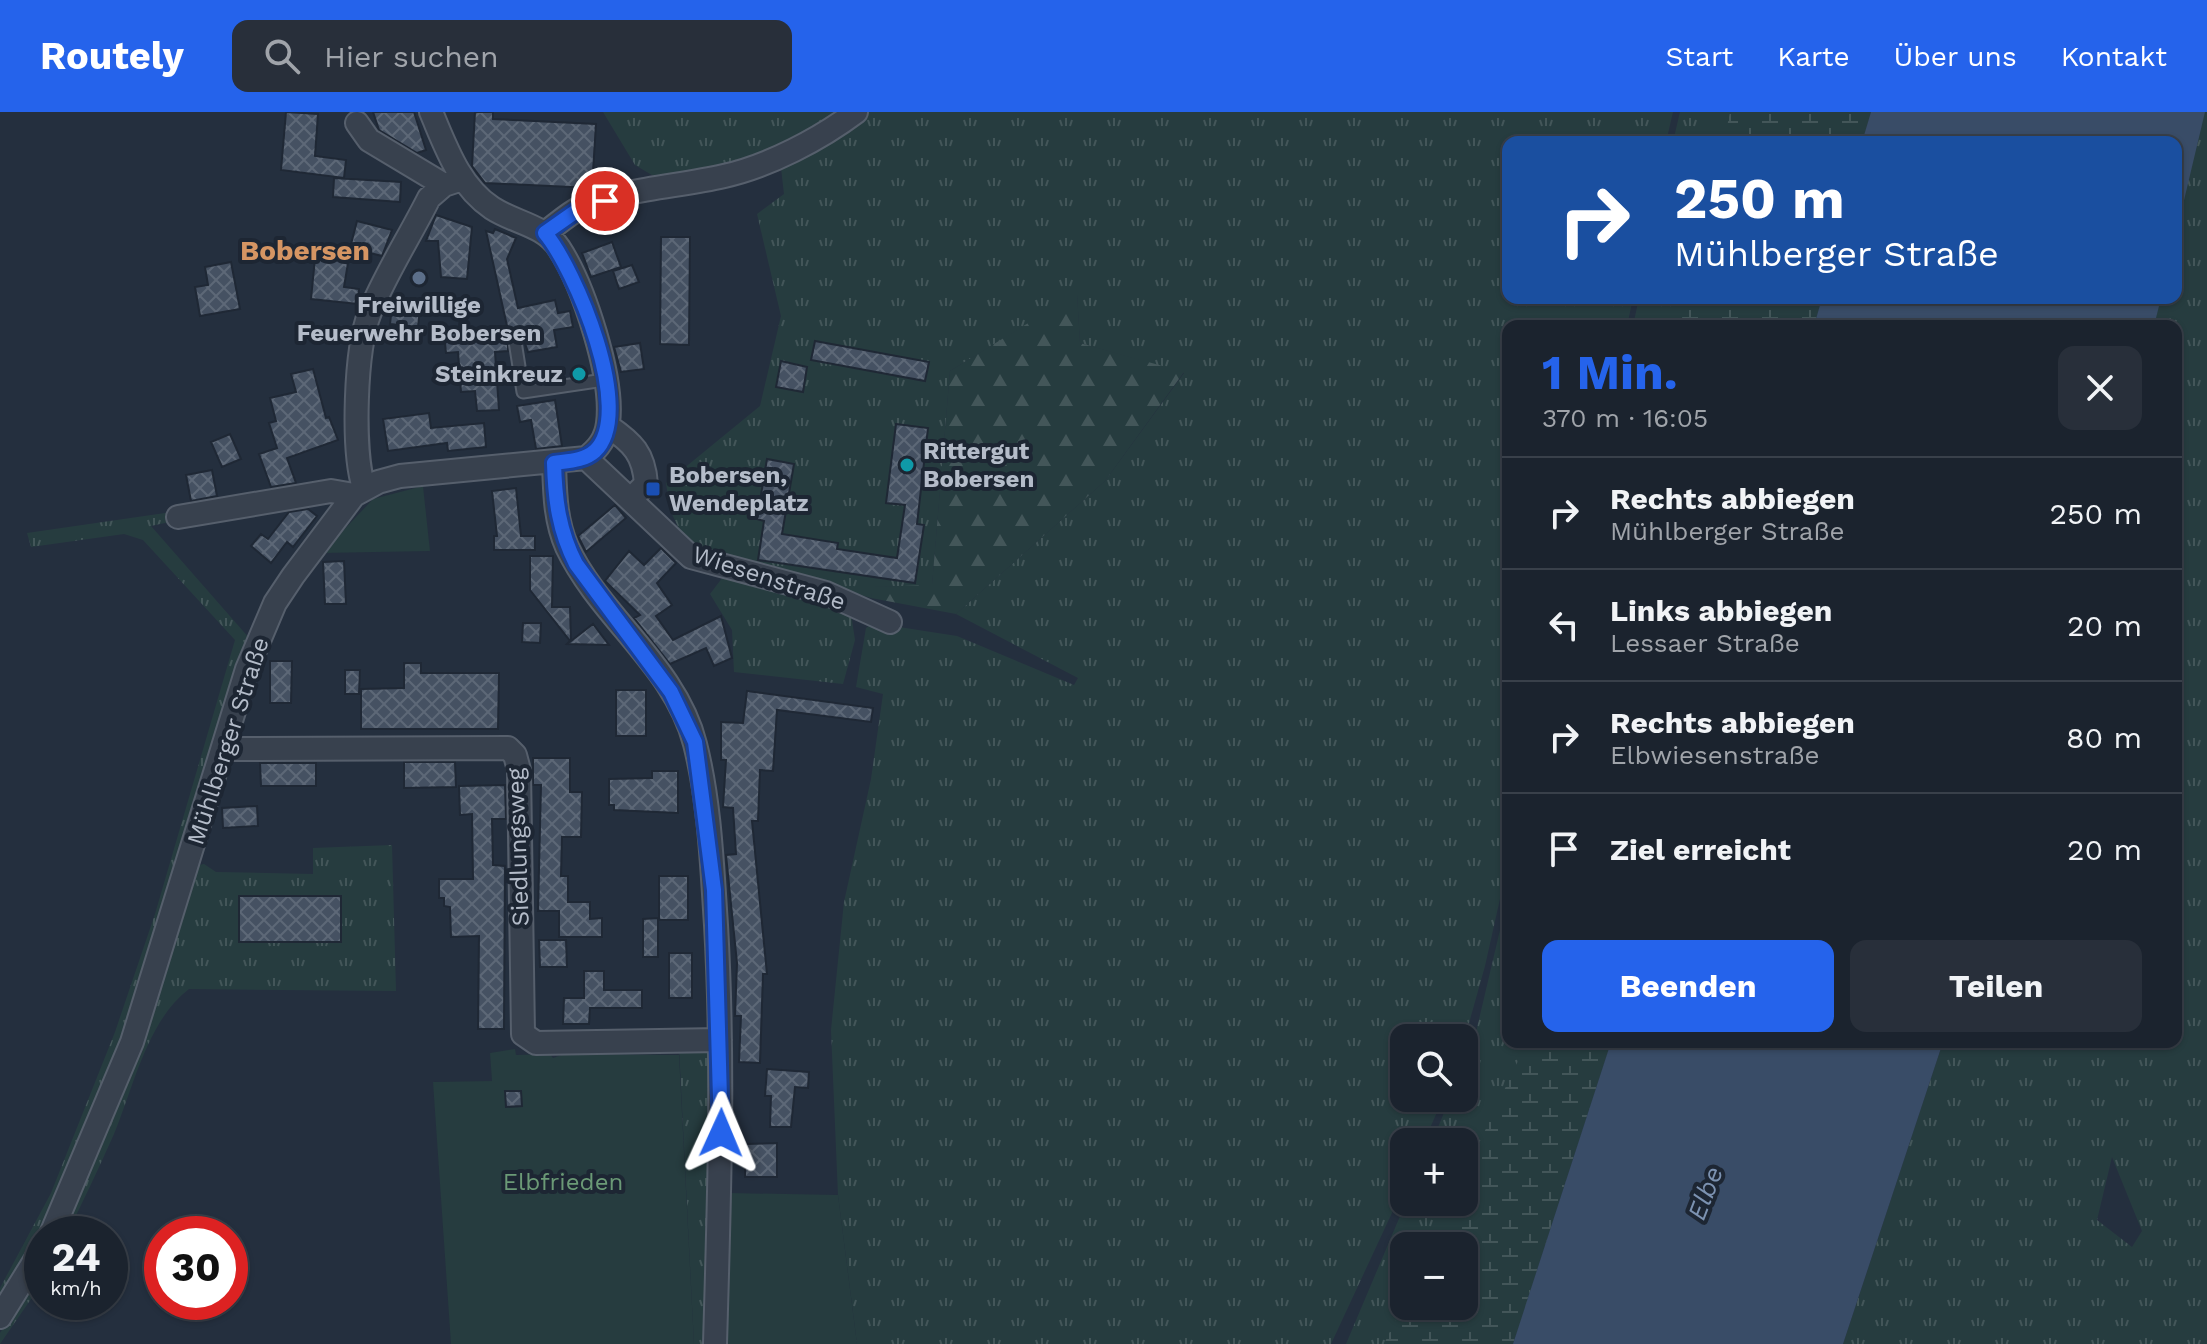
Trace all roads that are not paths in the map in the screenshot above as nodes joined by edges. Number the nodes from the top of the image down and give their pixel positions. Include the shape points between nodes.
1 (431, 112) edge
2 (856, 112) edge
3 (357, 123) dead end
4 (453, 182) junction
5 (545, 233) junction
6 (514, 335) dead end
7 (604, 380) junction
8 (608, 426) junction
9 (591, 454) junction
10 (554, 463) junction
11 (359, 492) junction
12 (632, 498) junction
13 (178, 517) dead end
14 (890, 622) dead end
15 (225, 745) junction
16 (720, 1040) junction
17 (59, 1216) edge
18 (24, 1278) edge
19 (0, 1317) edge
20 (715, 1344) edge

1 - 4 street
2 - 5 street via 756,166 582,207
3 - 4 street via 369,140
4 - 5 street
4 - 11 street via 429,198 369,313 355,424
5 - 7 street via 559,248 587,311
6 - 7 lane via 523,392
7 - 8 street
8 - 9 street
8 - 12 street via 638,449 645,465 646,484
9 - 10 street
9 - 12 street, Wiesenstraße
10 - 11 street via 400,476
10 - 16 street via 555,506 566,544 671,692 695,742 714,890
11 - 13 street via 331,491
11 - 15 street, Mühlberger Straße via 275,603 247,669
12 - 14 street, Wiesenstraße via 691,557 826,593
15 - 16 street, Siedlungsweg via 508,748 519,770 523,1034 536,1043
15 - 17 street, Mühlberger Straße via 114,1089
16 - 20 street
18 - 19 street

